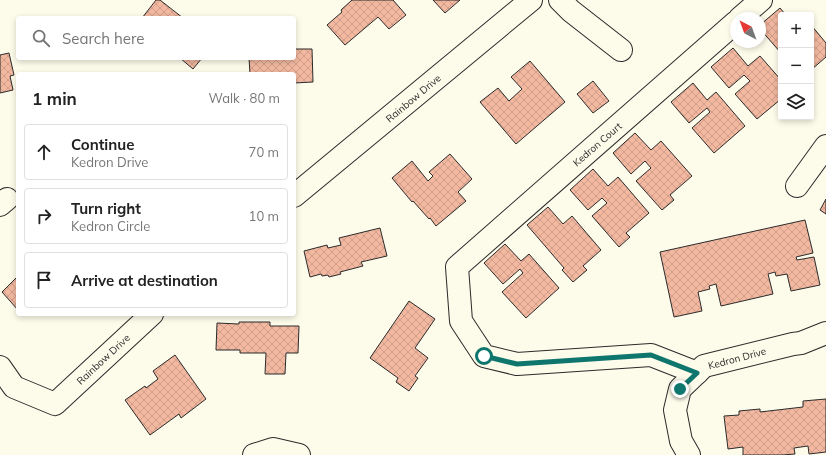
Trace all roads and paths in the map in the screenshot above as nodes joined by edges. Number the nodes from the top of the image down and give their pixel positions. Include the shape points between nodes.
1 (531, 0) edge
2 (560, 0) edge
3 (761, 0) edge
4 (747, 12) edge
5 (730, 27) edge
6 (620, 50) dead end
7 (826, 146) edge
8 (797, 186) dead end
9 (296, 194) edge
10 (457, 267) joint
11 (150, 316) edge
12 (826, 333) edge
13 (0, 367) edge
14 (697, 373) junction
15 (254, 455) edge
16 (299, 455) edge
17 (689, 455) edge

1 - 9 street, Rainbow Drive
2 - 6 street
3 - 4 street
5 - 10 street, Kedron Court
7 - 8 street
10 - 14 street, Kedron Drive via 461,321 484,356 517,364 651,355
11 - 13 street, Rainbow Drive via 55,404 14,387
12 - 14 street, Kedron Drive via 801,343 704,366
14 - 17 street via 680,389 675,410 681,441
15 - 16 street via 273,449

